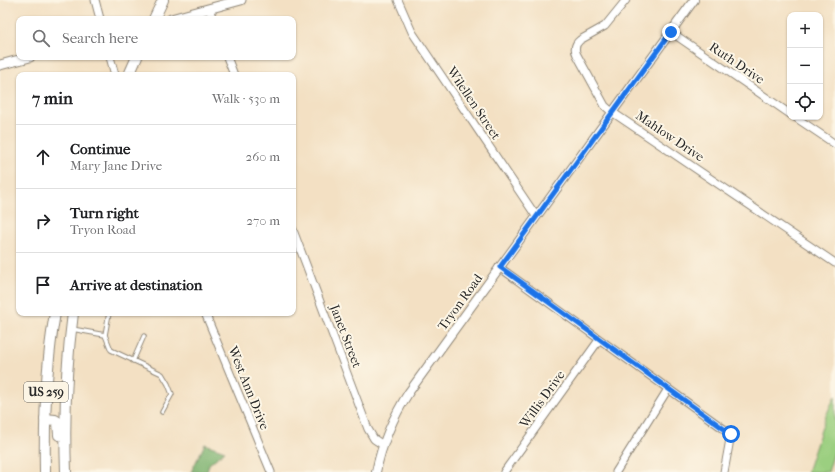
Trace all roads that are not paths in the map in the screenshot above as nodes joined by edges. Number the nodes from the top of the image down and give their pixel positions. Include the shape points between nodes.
1 (95, 0) edge
2 (163, 0) edge
3 (241, 0) edge
4 (398, 0) edge
5 (626, 0) edge
6 (694, 0) edge
7 (209, 9) junction
8 (99, 16) edge
9 (155, 16) edge
10 (182, 16) edge
11 (212, 16) edge
12 (671, 32) junction
13 (19, 60) edge
14 (111, 60) edge
15 (136, 60) edge
16 (228, 60) edge
17 (0, 65) edge
18 (114, 72) edge
19 (130, 72) edge
20 (233, 72) edge
21 (612, 112) junction
22 (787, 112) edge
23 (799, 120) edge
24 (835, 144) edge
25 (536, 216) junction
26 (296, 238) edge
27 (835, 263) edge
28 (500, 267) junction
29 (55, 316) edge
30 (73, 316) edge
31 (108, 316) edge
32 (206, 316) edge
33 (71, 328) junction
34 (105, 336) junction
35 (144, 336) dead end
36 (600, 340) junction
37 (133, 361) junction
38 (668, 389) junction
39 (162, 412) dead end
40 (45, 419) junction
41 (383, 445) junction
42 (45, 472) edge
43 (66, 472) edge
44 (271, 472) edge
45 (376, 472) edge
46 (504, 472) edge
47 (616, 472) edge
48 (724, 472) edge

1 - 8 street
2 - 9 main road
3 - 7 main road
4 - 25 street, Wilellen Street via 412,32
5 - 21 street, Mahlow Drive via 605,26 577,42 575,48 602,100
6 - 12 street, Tryon Road
7 - 10 main road
7 - 11 street
12 - 21 street, Tryon Road
12 - 22 street, Ruth Drive
13 - 17 main road
14 - 18 street
15 - 19 main road
16 - 20 street
21 - 25 street, Tryon Road
21 - 27 street, Mahlow Drive
23 - 24 street
25 - 28 street, Tryon Road
26 - 41 street, Janet Street via 368,429 374,439
28 - 36 street
28 - 41 street, Tryon Road via 409,392
29 - 40 main road, US 259 via 48,362
30 - 33 main road, US 259
31 - 34 lane
32 - 44 street, West Ann Drive
33 - 34 lane
33 - 43 main road, US 259 via 65,408
34 - 37 lane via 111,350
35 - 37 lane
36 - 38 street
36 - 46 street, Willis Drive
37 - 39 lane via 162,374 168,384 172,394
38 - 47 street
38 - 48 street via 731,434
40 - 42 main road, US 259
40 - 43 main road via 58,422 59,453
41 - 45 street, Tryon Road

